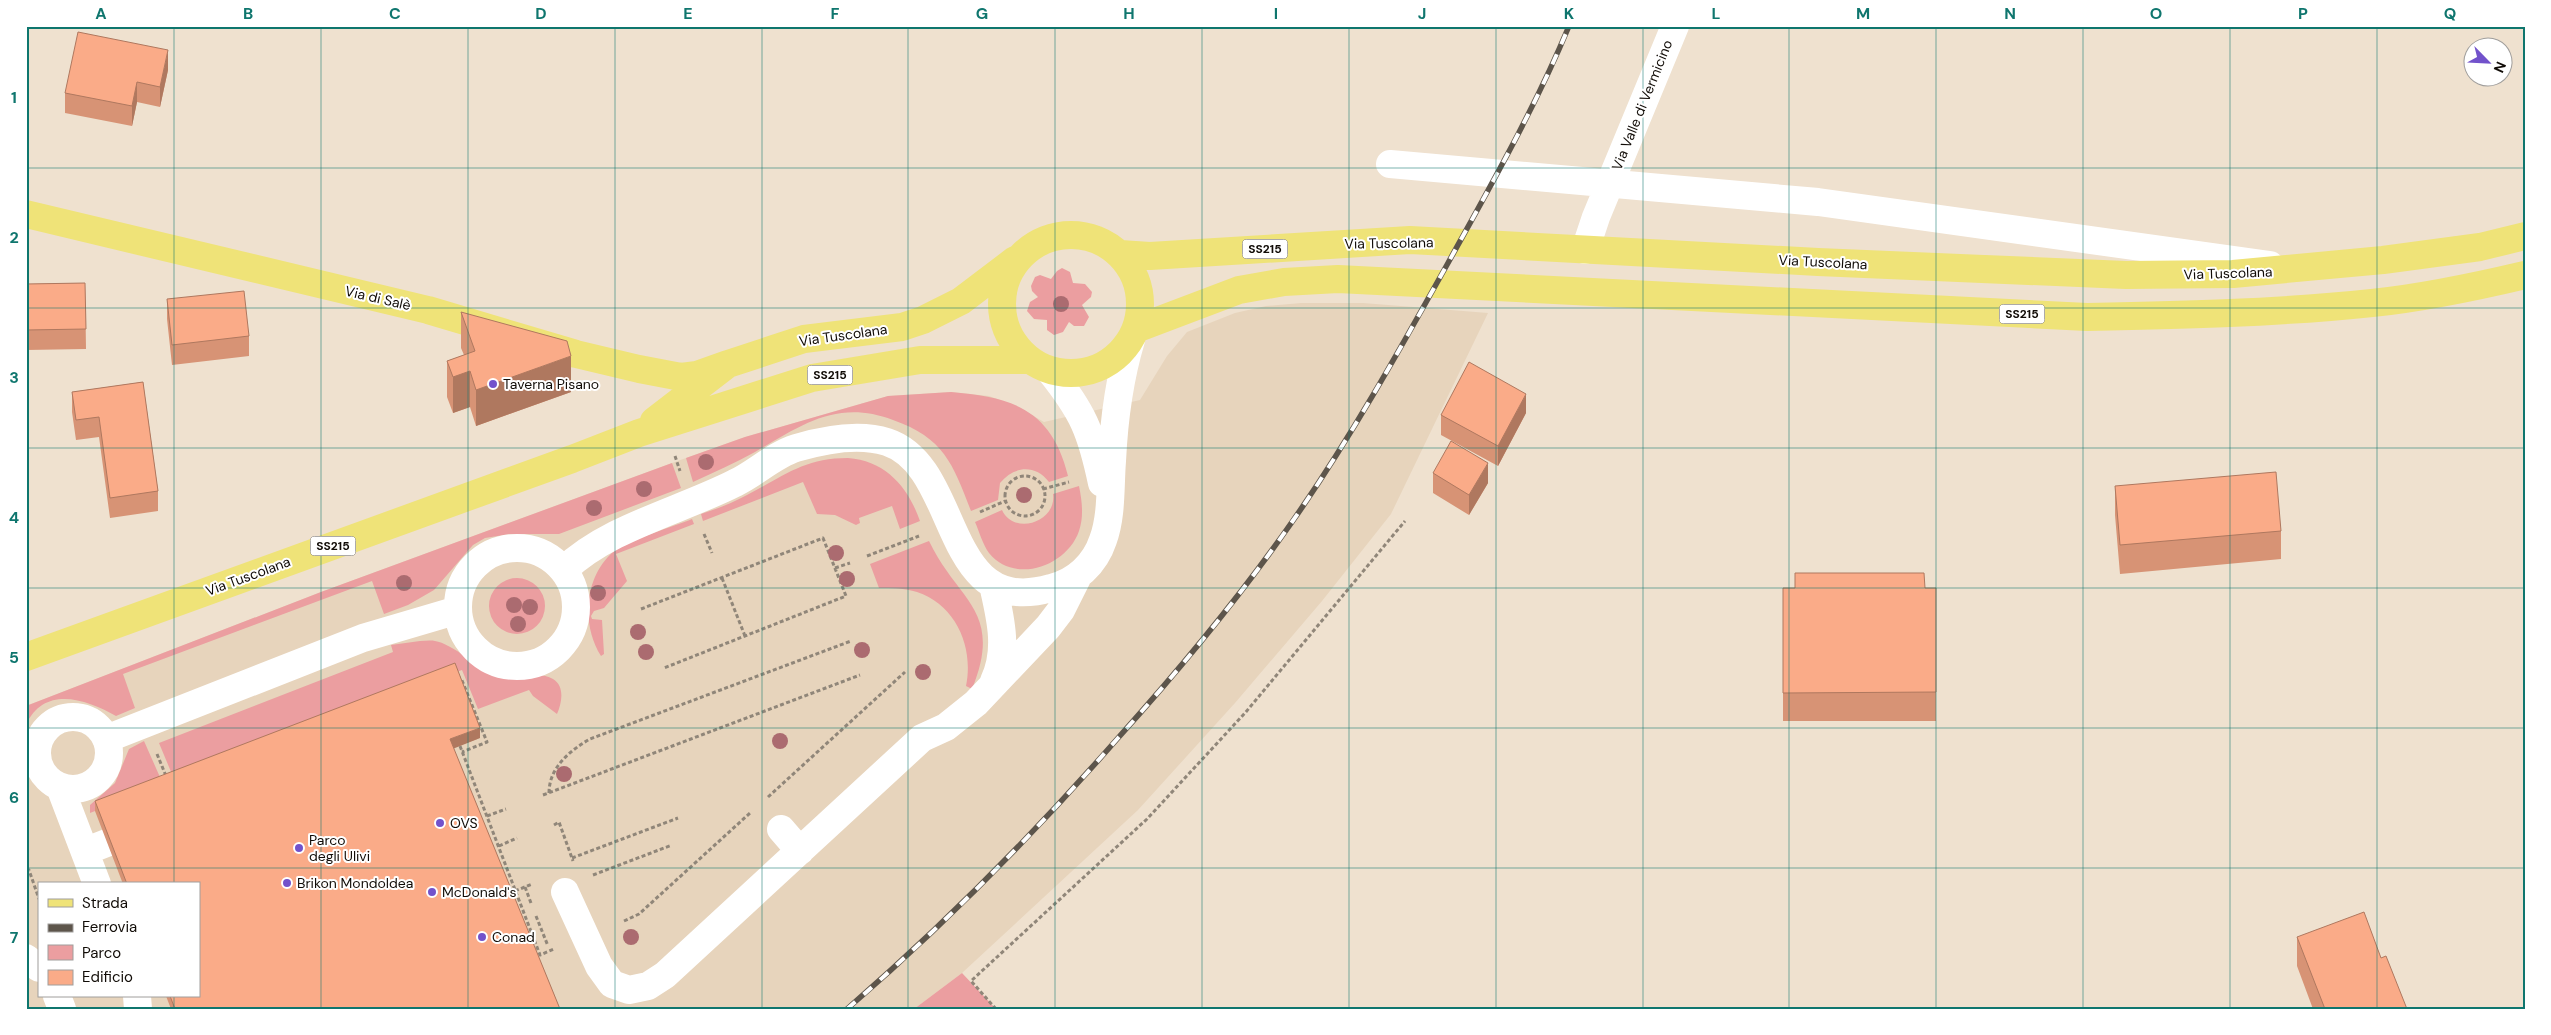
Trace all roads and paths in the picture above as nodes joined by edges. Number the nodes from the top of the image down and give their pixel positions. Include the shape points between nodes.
1 (1675, 26) edge
2 (1390, 164) dead end
3 (1610, 184) junction
4 (26, 214) edge
5 (2525, 236) edge
6 (1586, 250) junction
7 (1120, 254) junction
8 (1022, 255) junction
9 (2299, 269) junction
10 (2525, 275) edge
11 (1134, 334) junction
12 (728, 364) junction
13 (1040, 366) junction
14 (639, 433) junction
15 (1076, 479) dead end
16 (1044, 489) junction
17 (1005, 501) junction
18 (1108, 514) junction
19 (973, 516) dead end
20 (1405, 521) dead end
21 (702, 530) dead end
22 (927, 533) dead end
23 (712, 553) dead end
24 (867, 556) dead end
25 (850, 563) dead end
26 (835, 568) junction
27 (564, 570) junction
28 (722, 578) junction
29 (1077, 578) junction
30 (993, 585) junction
31 (641, 609) dead end
32 (458, 610) junction
33 (745, 636) junction
34 (851, 641) dead end
35 (26, 657) edge
36 (664, 668) dead end
37 (860, 675) dead end
38 (454, 681) edge
39 (994, 681) junction
40 (106, 739) junction
41 (460, 746) edge
42 (155, 749) dead end
43 (462, 752) junction
44 (33, 770) edge
45 (169, 781) edge
46 (60, 787) junction
47 (549, 793) junction
48 (543, 795) dead end
49 (506, 809) dead end
50 (487, 816) junction
51 (678, 818) dead end
52 (164, 821) edge
53 (554, 825) dead end
54 (781, 829) dead end
55 (517, 838) dead end
56 (672, 844) dead end
57 (499, 846) junction
58 (86, 851) junction
59 (800, 851) junction
60 (572, 858) junction
61 (575, 865) dead end
62 (26, 871) edge
63 (590, 876) dead end
64 (96, 882) edge
65 (535, 890) dead end
66 (515, 891) junction
67 (565, 892) dead end
68 (38, 896) edge
69 (558, 947) dead end
70 (26, 958) edge
71 (38, 967) edge
72 (996, 1009) edge

1 - 3 street, Via Valle di Vermicino
2 - 3 street
3 - 6 street, Via Valle di Vermicino
3 - 9 street via 1818,202
4 - 12 main road, Via di Salè via 428,310 638,369 681,377
5 - 9 main road, Via Tuscolana / SS215 via 2480,247
6 - 7 main road, Via Tuscolana / SS215 via 1410,240 1150,256
6 - 9 main road, Via Tuscolana / SS215 via 2126,275 2233,274
7 - 8 main road via 1102,242 1081,235 1060,235 1039,242
7 - 11 main road via 1132,270 1139,289 1141,309
8 - 12 main road, Via Tuscolana / SS215 via 961,300 923,320 902,327 804,339
8 - 13 main road via 1010,271 1003,289 1002,309 1006,329 1016,346
10 - 11 main road, SS215 via 2372,303 2207,314 2087,317 1338,279 1239,290
11 - 13 main road via 1116,358 1096,370 1073,374
11 - 18 street via 1117,395
12 - 14 main road, Via Tuscolana / SS215
13 - 14 main road, Via Tuscolana / SS215 via 920,360 841,372 777,388
13 - 18 street via 1079,410 1089,431
14 - 35 main road, Via Tuscolana / SS215
15 - 16 path
16 - 17 path via 1036,479 1019,477 1009,484
16 - 17 path via 1042,507 1028,517 1011,512
17 - 19 path
18 - 29 street via 1104,539 1092,561
20 - 72 path via 1245,713 1147,819 971,981
21 - 23 path
22 - 24 path
25 - 26 path
26 - 28 path via 823,538
26 - 33 path via 846,596
27 - 30 street via 600,542 707,497 795,449 862,437 888,443 909,455 926,476 962,550 976,570
27 - 32 street via 533,550 514,548 496,552 480,561 468,575 460,592
27 - 32 street via 573,588 576,609 572,629 565,642 542,660 526,666 494,662 469,641 461,626
28 - 31 path
28 - 33 path
29 - 30 street via 1036,593 1013,592
29 - 39 street via 1061,610 1048,627
30 - 39 street via 1002,644 1001,666
32 - 40 street via 363,638
33 - 36 path
34 - 47 path via 590,739 576,747 554,770 549,781
37 - 47 path
38 - 43 path via 461,678 487,742
39 - 59 street via 966,713 922,738
40 - 44 street via 91,722 70,717 59,720 46,730 37,745
40 - 46 street via 108,760 98,778 80,788
41 - 43 path
42 - 45 path
43 - 50 path
44 - 46 street
46 - 58 street
47 - 48 path
49 - 50 path
50 - 57 path
51 - 60 path
52 - 58 street
53 - 60 path via 559,822
54 - 59 street
55 - 57 path
56 - 63 path
57 - 66 path
58 - 64 street
59 - 67 street via 665,975 648,986 629,990 612,984 599,966
60 - 61 path
62 - 68 path via 29,870
65 - 66 path via 532,884
66 - 69 path via 540,955
70 - 71 street

